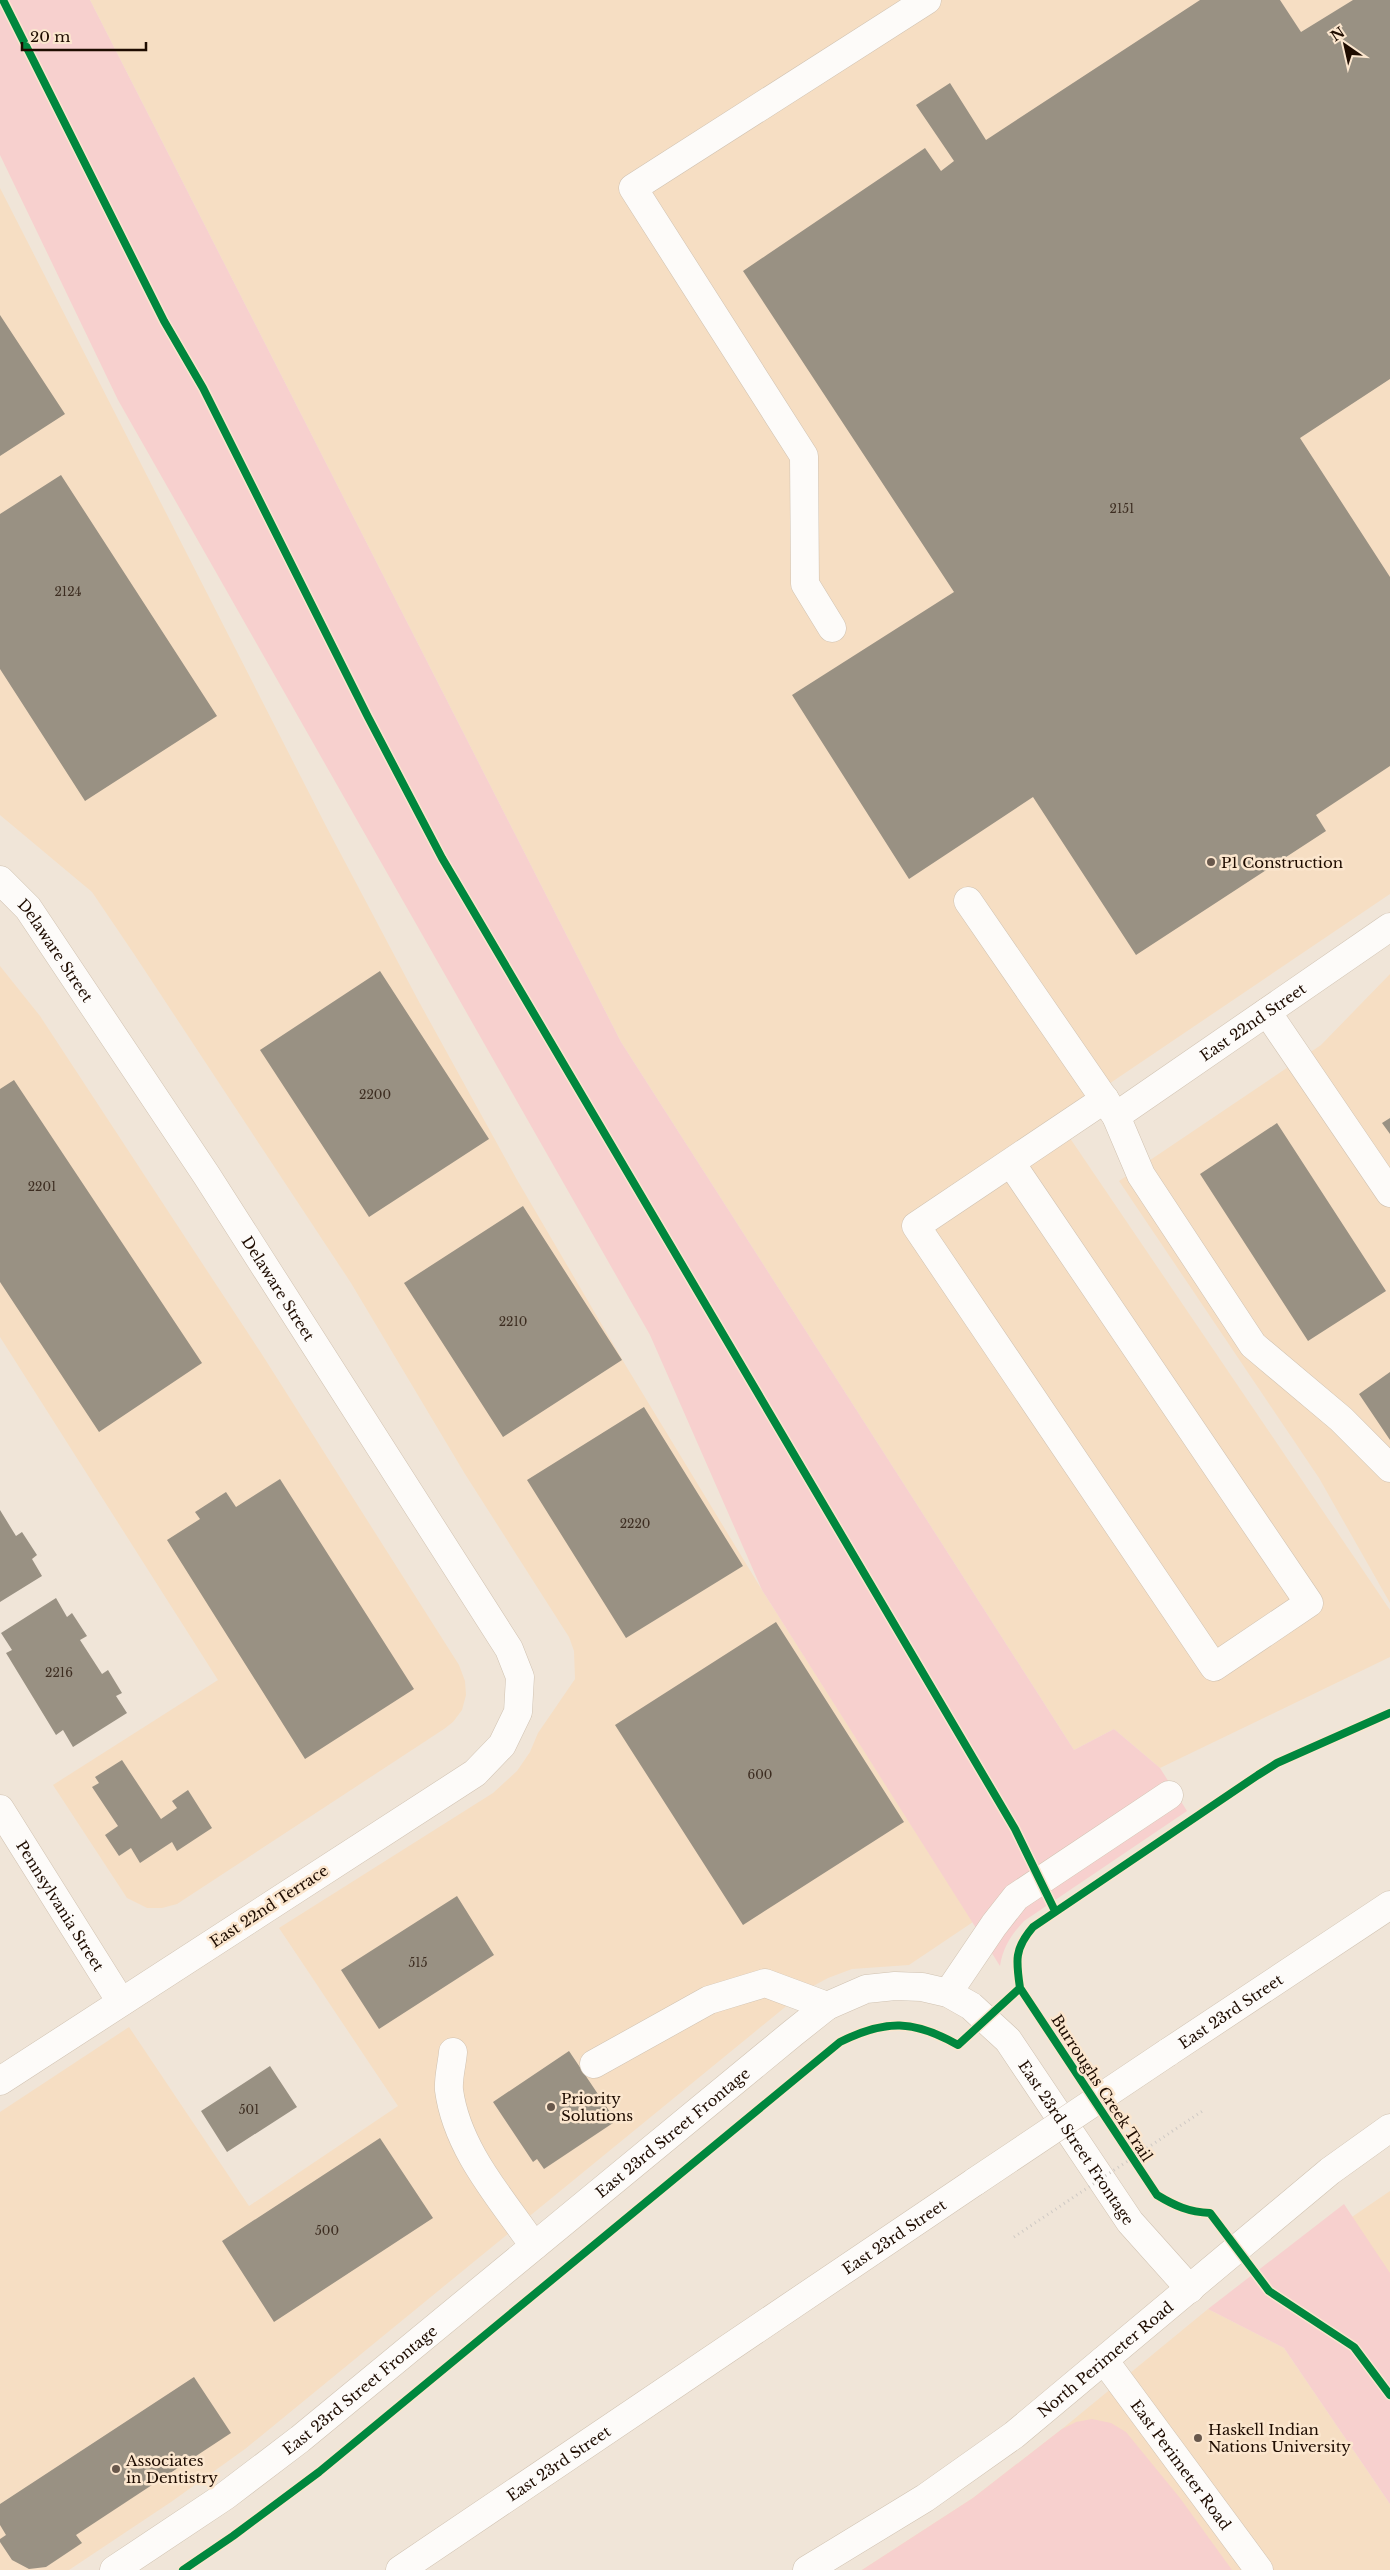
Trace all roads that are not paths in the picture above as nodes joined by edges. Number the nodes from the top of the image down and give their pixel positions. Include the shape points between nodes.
1 (927, 0) edge
2 (832, 628) dead end
3 (0, 880) edge
4 (968, 901) dead end
5 (1390, 927) edge
6 (1267, 1012) junction
7 (1110, 1108) junction
8 (1011, 1162) junction
9 (1390, 1193) edge
10 (1390, 1468) edge
11 (518, 1712) joint
12 (1169, 1795) dead end
13 (0, 1810) edge
14 (1390, 1905) edge
15 (948, 1993) junction
16 (122, 2002) junction
17 (828, 2006) junction
18 (453, 2052) dead end
19 (594, 2064) dead end
20 (0, 2081) edge
21 (1387, 2133) edge
22 (534, 2246) junction
23 (1190, 2289) junction
24 (1104, 2360) junction
25 (114, 2570) edge
26 (400, 2570) edge
27 (807, 2570) edge
28 (1260, 2570) edge

1 - 2 street via 633,188 804,456 805,584
3 - 11 street, Delaware Street via 28,908 208,1176 509,1649 520,1677
4 - 7 street
5 - 6 street, East 22nd Street
6 - 7 street, East 22nd Street
6 - 9 street
7 - 8 street, East 22nd Street
7 - 10 street via 1141,1175 1253,1345 1341,1418
8 - 8 street, East 22nd Street via 916,1226 1214,1667 1309,1603
11 - 16 street, East 22nd Terrace via 502,1745 475,1773
12 - 15 street via 1016,1897
13 - 16 street, Pennsylvania Street
14 - 26 street, East 23rd Street, bridge
15 - 17 street, East 23rd Street Frontage via 913,1987 866,1989
15 - 23 street, East 23rd Street Frontage via 971,2006 1008,2040 1130,2222
16 - 20 street, East 22nd Terrace
17 - 19 street via 765,1983 709,2000
17 - 22 street, East 23rd Street Frontage
18 - 22 street via 449,2088 458,2128 473,2158
21 - 23 street, North Perimeter Road via 1330,2171
22 - 25 street, East 23rd Street Frontage via 300,2440 225,2496
23 - 24 street, North Perimeter Road
24 - 27 street, North Perimeter Road via 1014,2434 925,2498
24 - 28 street, East Perimeter Road

